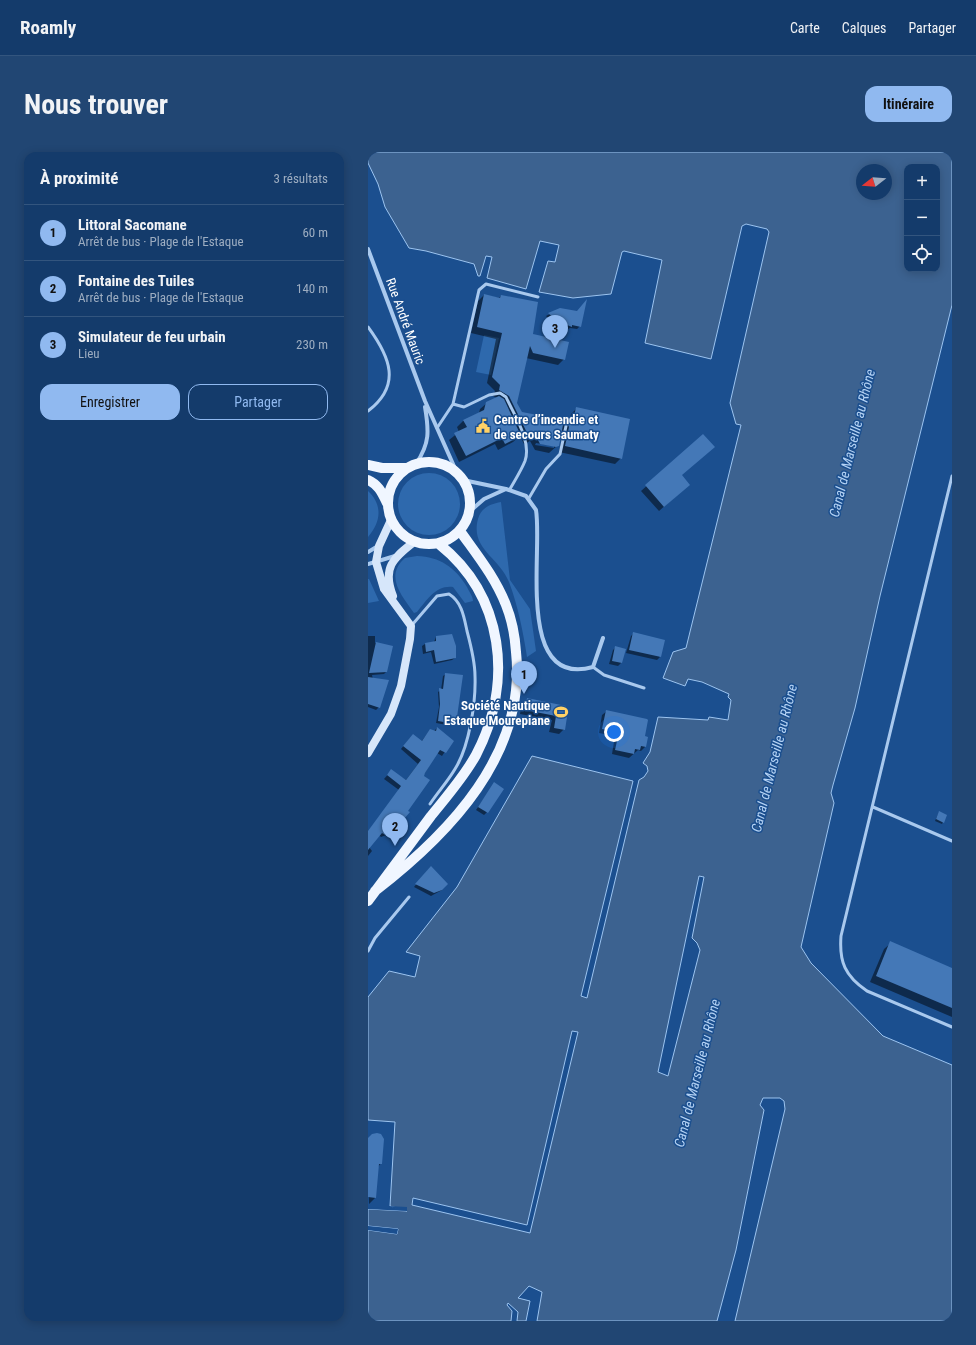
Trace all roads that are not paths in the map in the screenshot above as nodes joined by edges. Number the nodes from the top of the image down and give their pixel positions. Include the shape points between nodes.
1 (368, 249) edge
2 (538, 297) dead end
3 (368, 327) edge
4 (424, 400) junction
5 (453, 404) junction
6 (368, 411) edge
7 (566, 426) dead end
8 (437, 428) junction
9 (368, 464) edge
10 (412, 466) junction
11 (952, 476) edge
12 (460, 477) junction
13 (368, 480) edge
14 (508, 489) junction
15 (529, 498) junction
16 (387, 503) junction
17 (469, 512) junction
18 (391, 520) junction
19 (460, 531) junction
20 (414, 542) junction
21 (439, 544) junction
22 (379, 546) junction
23 (368, 552) edge
24 (396, 556) junction
25 (372, 563) edge
26 (396, 604) junction
27 (411, 626) junction
28 (603, 638) dead end
29 (593, 667) junction
30 (644, 688) dead end
31 (368, 753) edge
32 (430, 804) dead end
33 (873, 807) junction
34 (952, 841) edge
35 (375, 891) junction
36 (409, 898) dead end
37 (368, 901) edge
38 (368, 951) edge
39 (952, 1027) edge

1 - 4 street, Rue André Mauric
2 - 5 lane via 486,284 479,290
3 - 6 lane via 382,346 390,380 386,393
4 - 8 street, Rue André Mauric
4 - 10 street, Rue André Mauric via 429,431 426,445
5 - 8 lane
5 - 14 lane via 464,407 489,395 500,393 506,397 527,450 525,460
7 - 15 lane via 560,454 546,469
8 - 12 street, Rue André Mauric
9 - 10 main road via 382,468
10 - 12 main road via 431,462 445,465
10 - 16 main road via 397,477 390,489
11 - 33 lane
12 - 14 street
12 - 17 main road via 469,495
13 - 16 main road via 375,483
14 - 15 street
14 - 17 street via 484,498
15 - 29 street via 536,510 537,518 538,622 543,641 549,656 559,665 581,670
16 - 18 main road
17 - 19 main road
18 - 20 main road via 400,534
18 - 22 street
19 - 21 main road
19 - 35 main road via 486,565 506,606 516,645 516,696 501,749 470,799 408,866
20 - 21 main road via 426,545
20 - 24 street
21 - 35 main road via 455,557 469,574 483,595 489,611 497,647 495,695 483,740 475,757
22 - 23 street
22 - 25 street
24 - 25 street
24 - 26 street via 389,568 388,578
25 - 26 street via 384,589
26 - 27 street
27 - 31 street via 398,693 391,714
27 - 32 lane via 437,596 449,594 456,598 461,606 467,629 475,676 471,721 460,758 456,768
28 - 29 street
29 - 30 lane via 604,675
33 - 34 lane
33 - 39 lane via 840,954 846,970 855,983 866,991
35 - 37 main road
36 - 38 lane via 375,938

